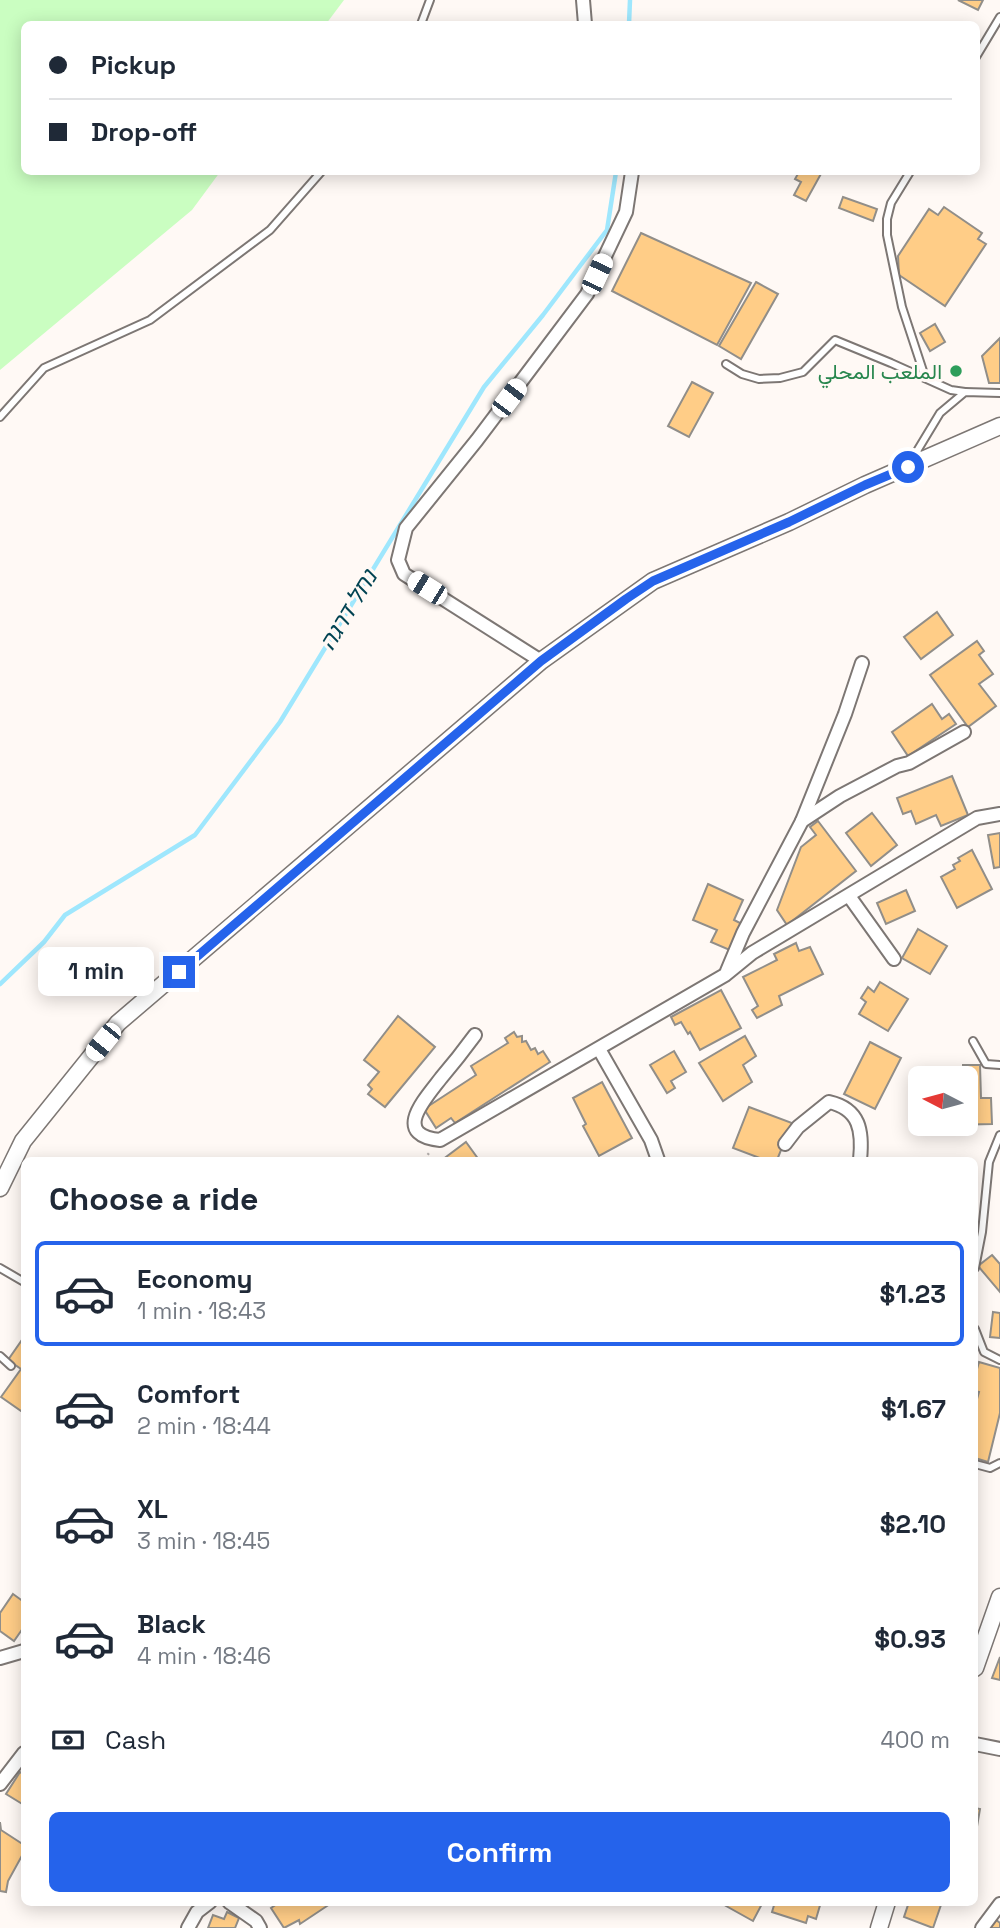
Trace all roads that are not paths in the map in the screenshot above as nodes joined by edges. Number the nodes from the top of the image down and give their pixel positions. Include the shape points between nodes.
1 (430, 0) edge
2 (583, 0) edge
3 (1000, 16) edge
4 (422, 21) edge
5 (585, 21) edge
6 (980, 50) edge
7 (318, 175) edge
8 (632, 175) edge
9 (908, 175) edge
10 (726, 364) dead end
11 (925, 377) junction
12 (965, 392) junction
13 (1000, 393) edge
14 (0, 417) edge
15 (1000, 426) edge
16 (908, 467) junction
17 (541, 661) junction
18 (862, 663) dead end
19 (964, 732) dead end
20 (1000, 814) edge
21 (802, 821) junction
22 (849, 896) junction
23 (894, 959) dead end
24 (725, 975) junction
25 (475, 1035) dead end
26 (972, 1041) dead end
27 (599, 1049) junction
28 (1000, 1065) edge
29 (1000, 1135) edge
30 (785, 1144) dead end
31 (656, 1157) edge
32 (860, 1157) edge
33 (0, 1188) edge
34 (978, 1253) edge
35 (0, 1268) edge
36 (21, 1280) edge
37 (978, 1337) edge
38 (0, 1356) edge
39 (1000, 1360) edge
40 (11, 1366) dead end
41 (1000, 1463) edge
42 (978, 1465) edge
43 (1000, 1598) edge
44 (21, 1652) edge
45 (0, 1658) edge
46 (978, 1660) edge
47 (978, 1745) edge
48 (1000, 1749) edge
49 (21, 1757) edge
50 (0, 1784) edge
51 (1000, 1904) edge
52 (205, 1906) edge
53 (235, 1906) edge
54 (884, 1906) edge
55 (188, 1928) edge
56 (260, 1928) edge
57 (880, 1928) edge
58 (982, 1928) edge

1 - 4 lane
2 - 5 street
3 - 6 lane
7 - 14 lane via 270,230 150,320 44,368
8 - 17 street via 626,212 587,294 406,528 398,560 404,574
9 - 11 lane via 891,204 887,235 902,307
10 - 11 lane via 759,379 780,378 803,372 835,340
11 - 12 lane
12 - 13 lane
12 - 16 lane via 940,413
15 - 16 street
16 - 17 street via 653,581
17 - 33 street via 118,1023 23,1141
18 - 21 street
19 - 21 street via 840,796
20 - 22 street via 977,818
21 - 24 street
22 - 23 street
22 - 24 street via 752,953
24 - 27 street
25 - 27 street via 415,1114 414,1126 428,1139 440,1140
26 - 28 lane via 986,1064
27 - 31 street
29 - 34 lane via 989,1162
30 - 32 street via 829,1102 852,1112 861,1133
35 - 36 lane
37 - 39 lane via 984,1352
38 - 40 lane
41 - 42 lane via 990,1468
43 - 46 street
44 - 45 street
47 - 48 street
49 - 50 street
51 - 58 street
52 - 55 street
53 - 56 street
54 - 57 street

